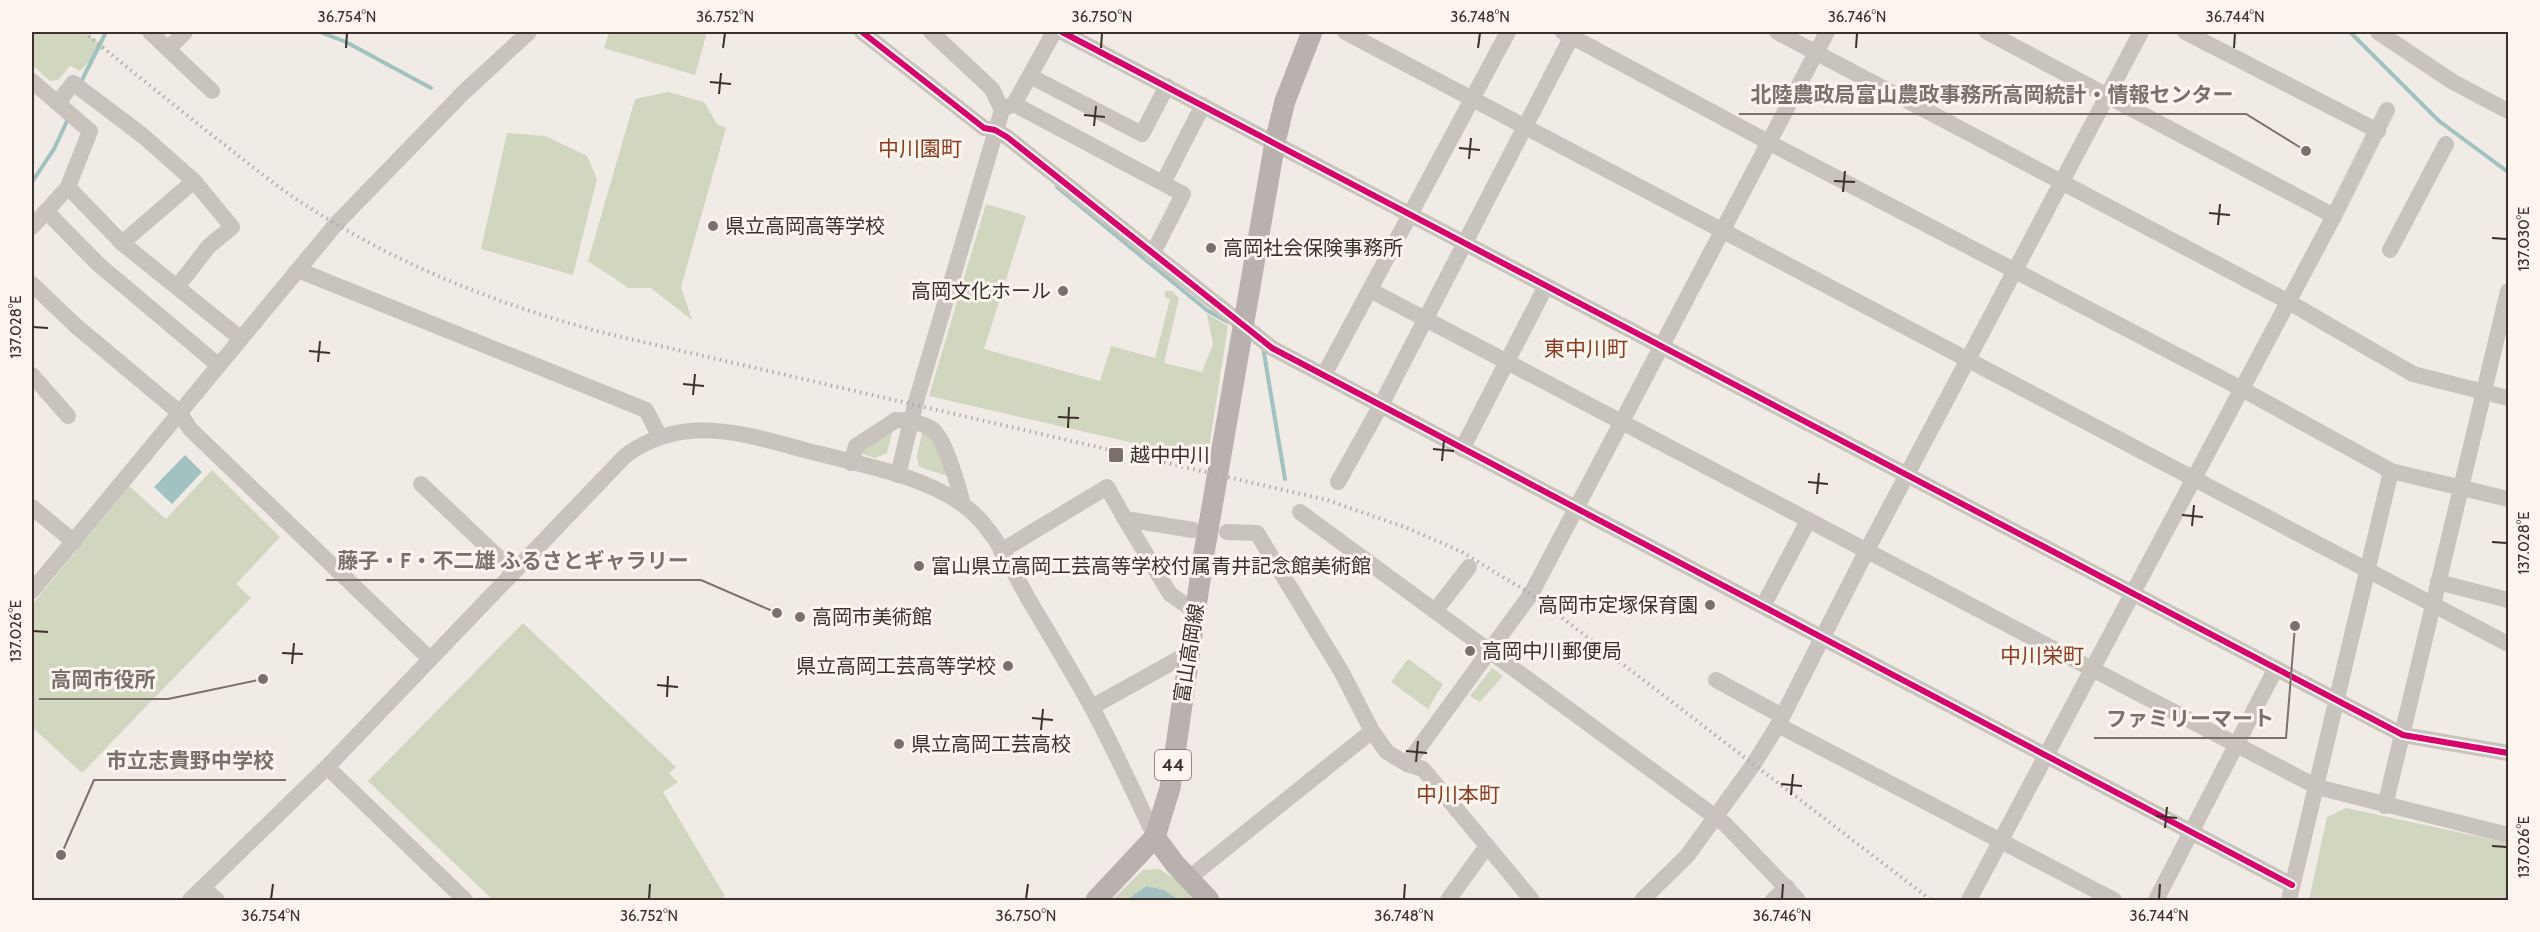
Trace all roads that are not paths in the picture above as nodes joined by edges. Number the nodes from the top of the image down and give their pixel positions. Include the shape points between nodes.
1 (150, 32) edge
2 (185, 32) edge
3 (529, 32) edge
4 (862, 32) edge
5 (931, 32) edge
6 (1054, 32) edge
7 (1062, 32) edge
8 (1312, 32) edge
9 (1345, 32) edge
10 (1508, 32) edge
11 (1778, 32) edge
12 (1827, 32) edge
13 (1988, 32) edge
14 (2141, 32) edge
15 (2186, 32) edge
16 (2378, 32) edge
17 (1569, 33) edge
18 (169, 48) junction
19 (1816, 52) junction
20 (1030, 76) junction
21 (32, 81) edge
22 (1167, 86) junction
23 (212, 91) dead end
24 (2107, 94) junction
25 (1470, 99) junction
26 (58, 103) junction
27 (1203, 105) junction
28 (1008, 107) junction
29 (2387, 110) dead end
30 (2508, 111) edge
31 (1525, 129) junction
32 (995, 130) junction
33 (2378, 131) junction
34 (1275, 142) junction
35 (1770, 143) junction
36 (2445, 144) dead end
37 (194, 181) junction
38 (2061, 182) junction
39 (1163, 183) junction
40 (68, 187) junction
41 (46, 211) junction
42 (1411, 213) junction
43 (2334, 216) junction
44 (32, 227) edge
45 (1720, 231) junction
46 (1466, 241) junction
47 (123, 243) junction
48 (2390, 250) dead end
49 (1152, 255) junction
50 (298, 270) junction
51 (2015, 270) junction
52 (32, 284) edge
53 (1546, 286) junction
54 (177, 287) junction
55 (1370, 290) junction
56 (2508, 295) edge
57 (2287, 301) junction
58 (1424, 320) junction
59 (240, 338) junction
60 (1662, 345) junction
61 (1966, 360) junction
62 (1507, 363) junction
63 (218, 365) junction
64 (32, 375) edge
65 (1324, 375) junction
66 (2240, 388) junction
67 (2486, 392) junction
68 (2508, 398) edge
69 (1381, 405) junction
70 (180, 413) junction
71 (68, 416) dead end
72 (1622, 421) junction
73 (911, 422) junction
74 (659, 435) junction
75 (1462, 449) junction
76 (851, 463) junction
77 (2391, 471) junction
78 (1907, 473) junction
79 (898, 475) junction
80 (2193, 478) junction
81 (1338, 482) dead end
82 (421, 484) dead end
83 (2462, 488) junction
84 (2508, 499) edge
85 (963, 504) junction
86 (32, 507) edge
87 (1576, 508) junction
88 (1300, 512) dead end
89 (1125, 519) junction
90 (1808, 521) junction
91 (1192, 530) dead end
92 (1227, 532) dead end
93 (74, 542) junction
94 (1001, 551) junction
95 (1866, 552) junction
96 (1468, 567) dead end
97 (2368, 571) junction
98 (514, 572) junction
99 (2438, 582) junction
100 (32, 591) edge
101 (2132, 593) junction
102 (2508, 600) edge
103 (2433, 604) junction
104 (1763, 606) junction
105 (1435, 611) junction
106 (1196, 612) junction
107 (1823, 638) junction
108 (2508, 644) edge
109 (1489, 651) junction
110 (1189, 652) junction
111 (430, 659) junction
112 (2092, 668) junction
113 (2276, 668) junction
114 (1716, 680) dead end
115 (2338, 702) junction
116 (1092, 707) junction
117 (1780, 720) junction
118 (1372, 731) junction
119 (2403, 735) junction
120 (2236, 744) junction
121 (2508, 753) edge
122 (2046, 755) junction
123 (1407, 764) junction
124 (327, 767) junction
125 (2317, 788) junction
126 (2385, 806) junction
127 (1715, 818) junction
128 (2192, 832) junction
129 (2508, 835) edge
130 (1155, 837) junction
131 (2000, 842) junction
132 (1487, 846) junction
133 (1189, 878) junction
134 (1787, 887) junction
135 (203, 888) junction
136 (2291, 893) edge
137 (190, 900) edge
138 (217, 900) edge
139 (465, 900) edge
140 (1096, 900) edge
141 (1209, 900) edge
142 (1448, 900) edge
143 (1532, 900) edge
144 (1642, 900) edge
145 (1773, 900) edge
146 (1798, 900) edge
147 (1969, 900) edge
148 (2113, 900) edge
149 (2156, 900) edge

1 - 18 street
2 - 18 street
3 - 50 street via 363,194
4 - 32 street via 984,128
5 - 28 street
6 - 20 street
7 - 22 street
8 - 34 main road, 富山高岡線 / 44 via 1285,101
9 - 25 street
10 - 25 street
11 - 19 street
12 - 19 street
13 - 24 street
14 - 24 street
15 - 33 street
16 - 30 street via 2453,82
17 - 31 street
17 - 35 street
18 - 23 street
19 - 35 street
19 - 38 street
20 - 22 street via 1142,134
20 - 28 street
21 - 26 street
22 - 27 street
24 - 38 street
24 - 43 street
25 - 31 street
25 - 42 street
26 - 37 street via 73,83 142,135
26 - 40 street via 90,131
27 - 34 street
27 - 39 street
28 - 32 street
28 - 39 street
29 - 33 street
31 - 45 street
31 - 46 street
32 - 49 street
32 - 73 street
33 - 43 street
34 - 42 street
34 - 106 main road, 富山高岡線 / 44
35 - 45 street
35 - 51 street
36 - 48 street
37 - 47 street
37 - 54 street via 232,227 209,246
38 - 51 street
38 - 57 street
39 - 49 street via 1183,194
40 - 41 street
40 - 47 street
41 - 44 street
41 - 63 street via 98,264
42 - 46 street
42 - 55 street
43 - 57 street
45 - 60 street
45 - 61 street
46 - 53 street
46 - 58 street
47 - 54 street
49 - 65 street via 1272,348
50 - 59 street
50 - 74 street via 646,410
51 - 61 street
51 - 66 street
52 - 70 street
53 - 60 street
53 - 62 street
54 - 59 street
55 - 58 street
55 - 65 street
56 - 67 street
57 - 66 street
57 - 67 street via 2413,374
58 - 62 street
58 - 69 street
59 - 63 street
60 - 72 street
60 - 78 street
61 - 78 street
61 - 80 street
62 - 72 street
62 - 75 street
63 - 70 street
64 - 71 street
65 - 69 street
66 - 77 street
66 - 80 street
67 - 68 street
67 - 83 street
69 - 75 street
69 - 81 street
70 - 93 street
70 - 111 street via 190,429
72 - 87 street
72 - 90 street
73 - 76 street via 896,420 856,446
73 - 79 street
73 - 85 street via 934,430 955,473
74 - 76 street via 698,429 729,432
74 - 98 street via 625,456
75 - 87 street
76 - 79 street
77 - 83 street
77 - 97 street
78 - 95 street
78 - 101 street
79 - 85 street
80 - 97 street
80 - 101 street
82 - 98 street
83 - 84 street
83 - 99 street
85 - 94 street via 981,521
86 - 93 street
87 - 104 street
87 - 109 street via 1531,594
88 - 105 street
89 - 91 street
89 - 94 street via 1107,488
89 - 106 street via 1170,594
90 - 95 street
90 - 104 street
92 - 118 street via 1257,533 1341,671
93 - 100 street
94 - 116 street
95 - 107 street
95 - 112 street
96 - 105 street
97 - 103 street
97 - 115 street
98 - 111 street
99 - 102 street
99 - 103 street
101 - 112 street
101 - 113 street
103 - 108 street
103 - 119 street
104 - 107 street
105 - 109 street
106 - 110 main road, 富山高岡線 / 44
107 - 117 street
107 - 122 street
109 - 123 street
109 - 127 street
110 - 116 street
110 - 130 main road, 富山高岡線 / 44 via 1170,788
111 - 124 street
112 - 120 street
112 - 122 street
113 - 115 street
113 - 120 street
114 - 117 street
115 - 119 street
115 - 125 street
116 - 130 street
117 - 127 street
117 - 131 street
118 - 123 street via 1387,752
118 - 133 street
119 - 121 street
119 - 126 street
120 - 125 street
120 - 128 street
122 - 128 street
122 - 131 street
123 - 132 street via 1423,769
124 - 135 street
124 - 139 street
125 - 126 street
125 - 136 street
126 - 129 street
127 - 134 street
127 - 144 street via 1687,856
128 - 136 street
128 - 149 street
130 - 133 main road
130 - 140 main road, 富山高岡線 / 44
131 - 147 street
131 - 148 street
132 - 142 street
132 - 143 street
133 - 141 main road
134 - 145 street
134 - 146 street
135 - 137 street
135 - 138 street

